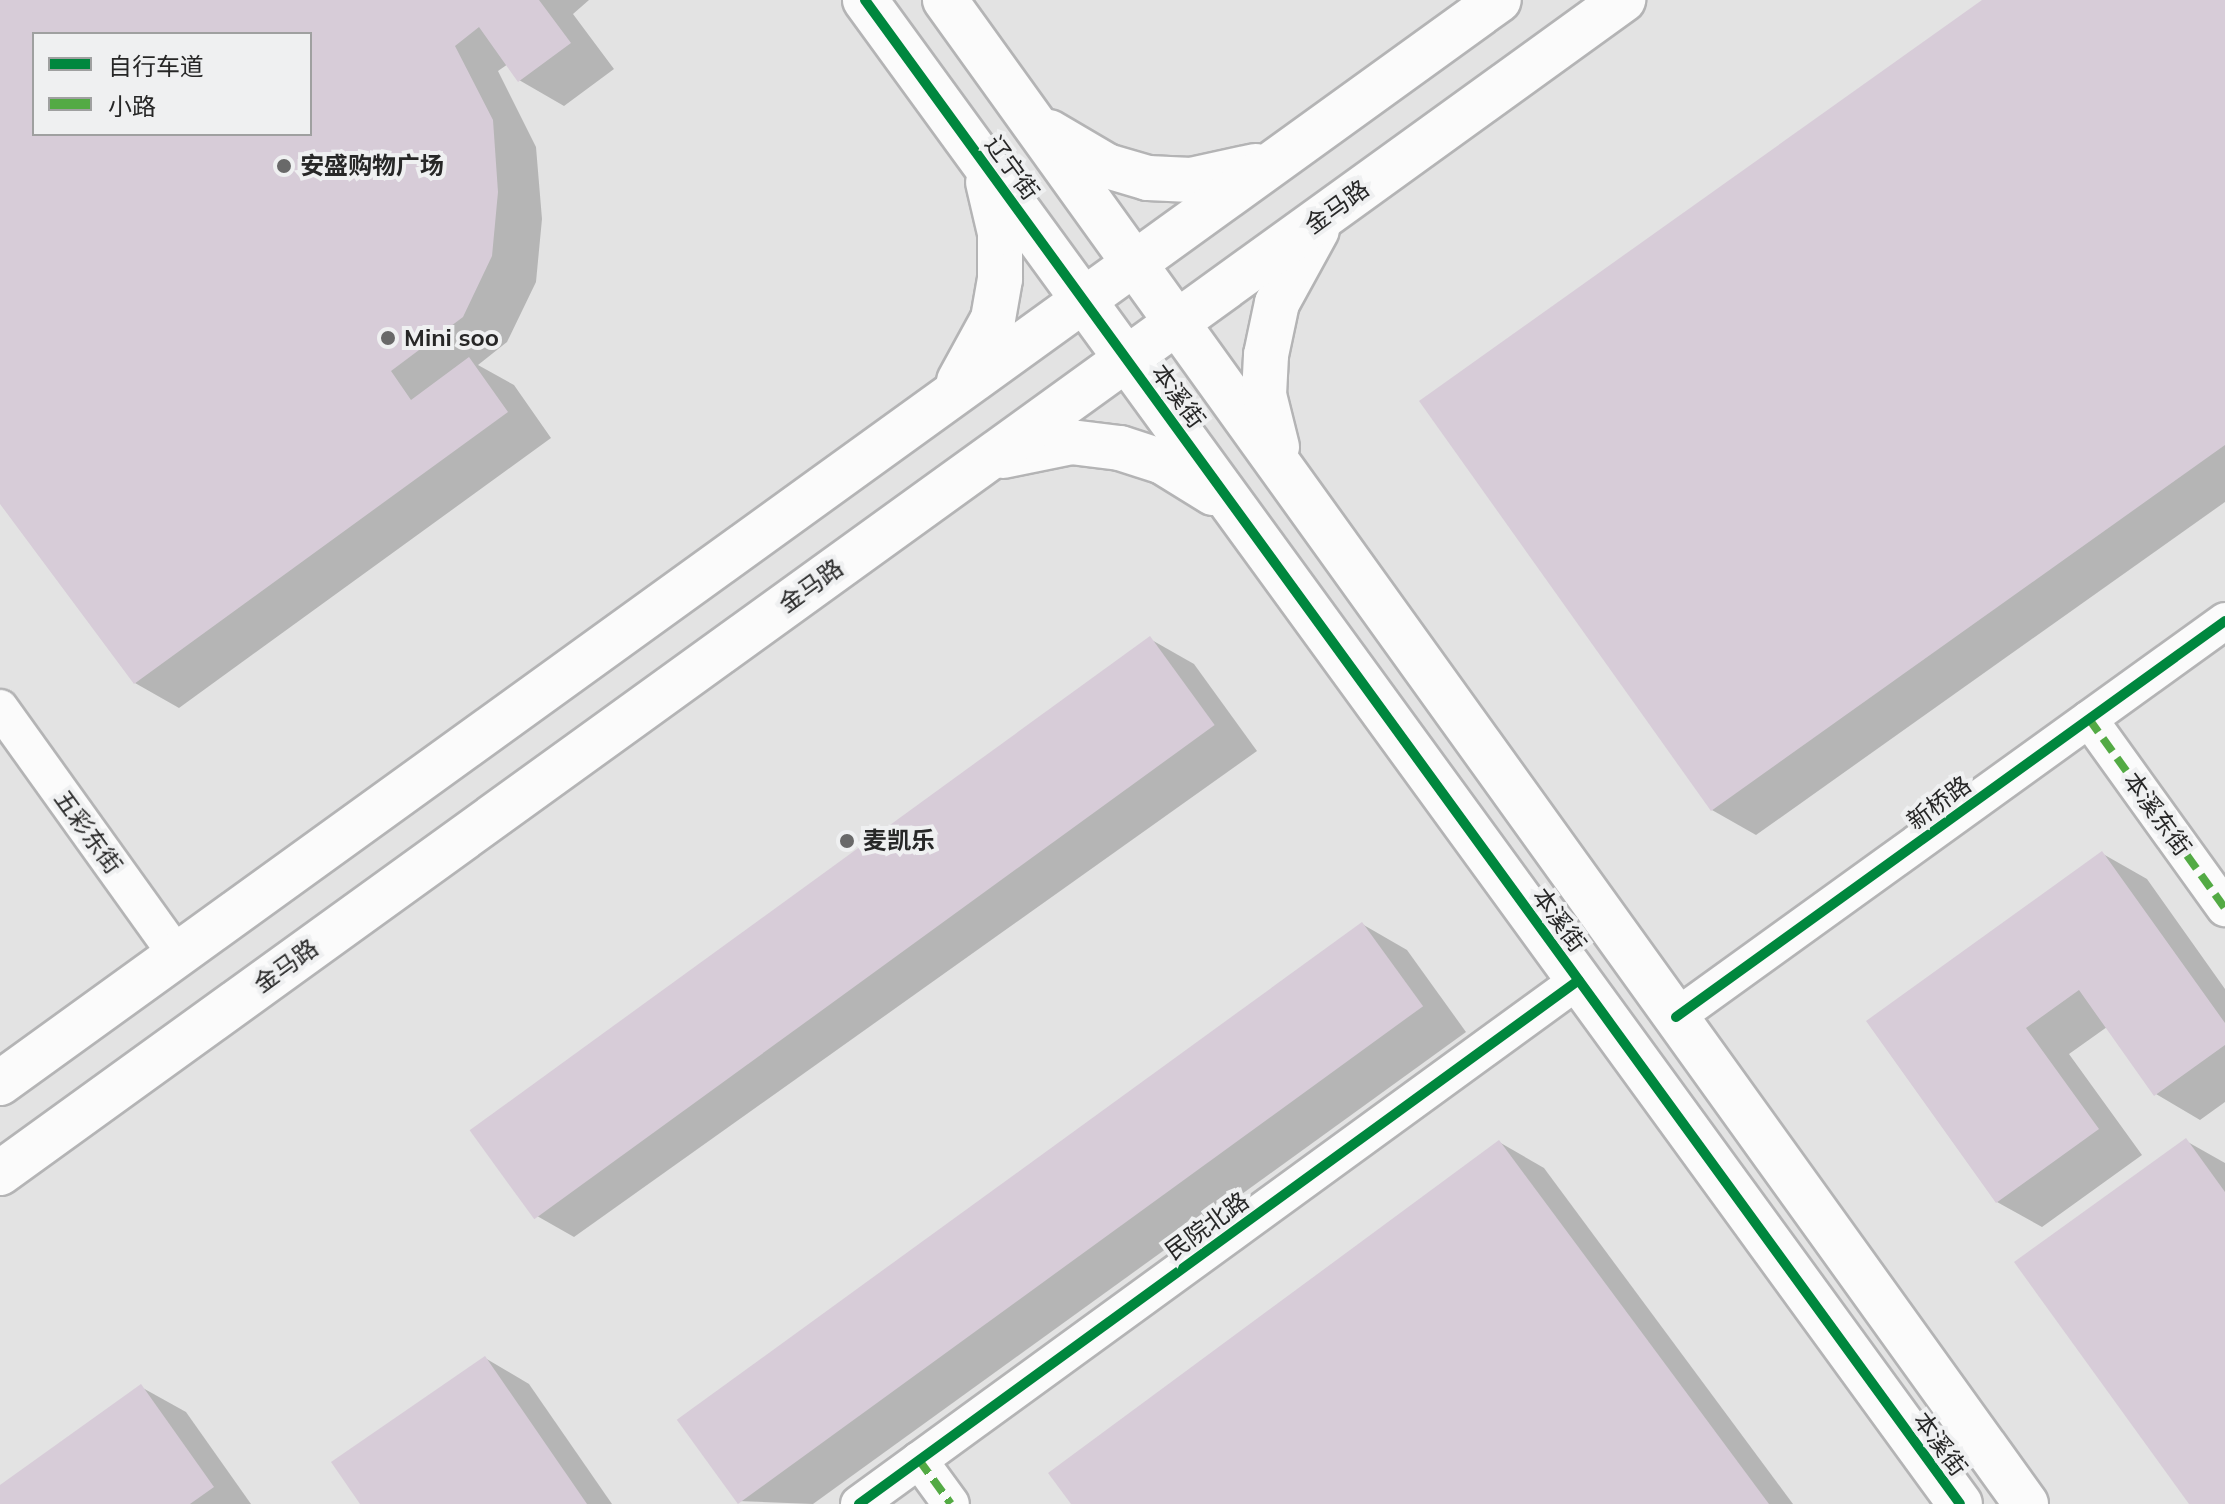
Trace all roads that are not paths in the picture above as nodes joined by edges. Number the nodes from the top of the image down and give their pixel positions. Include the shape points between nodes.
1 (865, 0) edge
2 (945, 0) edge
3 (1499, 0) edge
4 (1623, 0) edge
5 (1027, 114) junction
6 (974, 150) junction
7 (1284, 156) junction
8 (1331, 211) junction
9 (1134, 263) junction
10 (1083, 301) junction
11 (1177, 322) junction
12 (1126, 359) junction
13 (943, 402) junction
14 (982, 463) junction
15 (1287, 476) junction
16 (1236, 510) junction
17 (2225, 621) edge
18 (0, 708) edge
19 (2089, 719) junction
20 (2225, 908) edge
21 (177, 955) junction
22 (1579, 980) junction
23 (1676, 1017) junction
24 (0, 1083) edge
25 (0, 1173) edge
26 (919, 1460) junction
27 (859, 1504) edge
28 (951, 1504) edge
29 (1960, 1504) edge
30 (2026, 1504) edge

1 - 6 main road, 辽宁街
2 - 5 main road, 辽宁街
3 - 7 main road
4 - 8 main road, 金马路
5 - 7 main road via 1069,147 1148,178 1191,180 1237,173
5 - 9 main road, 辽宁街
6 - 10 main road, 辽宁街
6 - 13 main road via 992,193 1000,233 1000,279 993,319 973,363
7 - 9 main road
8 - 11 main road, 金马路
8 - 15 main road via 1299,255 1277,303 1266,355 1264,395
9 - 10 main road
9 - 11 main road, 辽宁街
10 - 12 main road, 辽宁街
10 - 13 main road
11 - 12 main road, 金马路
11 - 15 main road, 本溪街
12 - 14 main road, 金马路
12 - 16 main road, 本溪街
13 - 21 main road
14 - 16 main road via 1027,448 1071,442 1120,448 1163,462
14 - 25 main road, 金马路
15 - 23 main road, 本溪街
16 - 22 main road, 本溪街
17 - 19 street, 新桥路
18 - 21 street, 五彩东街
19 - 20 street, 本溪东街
19 - 23 street, 新桥路
21 - 24 main road
22 - 26 street, 民院北路
22 - 29 main road, 本溪街
23 - 30 main road, 本溪街
26 - 27 street, 民院北路
26 - 28 street

